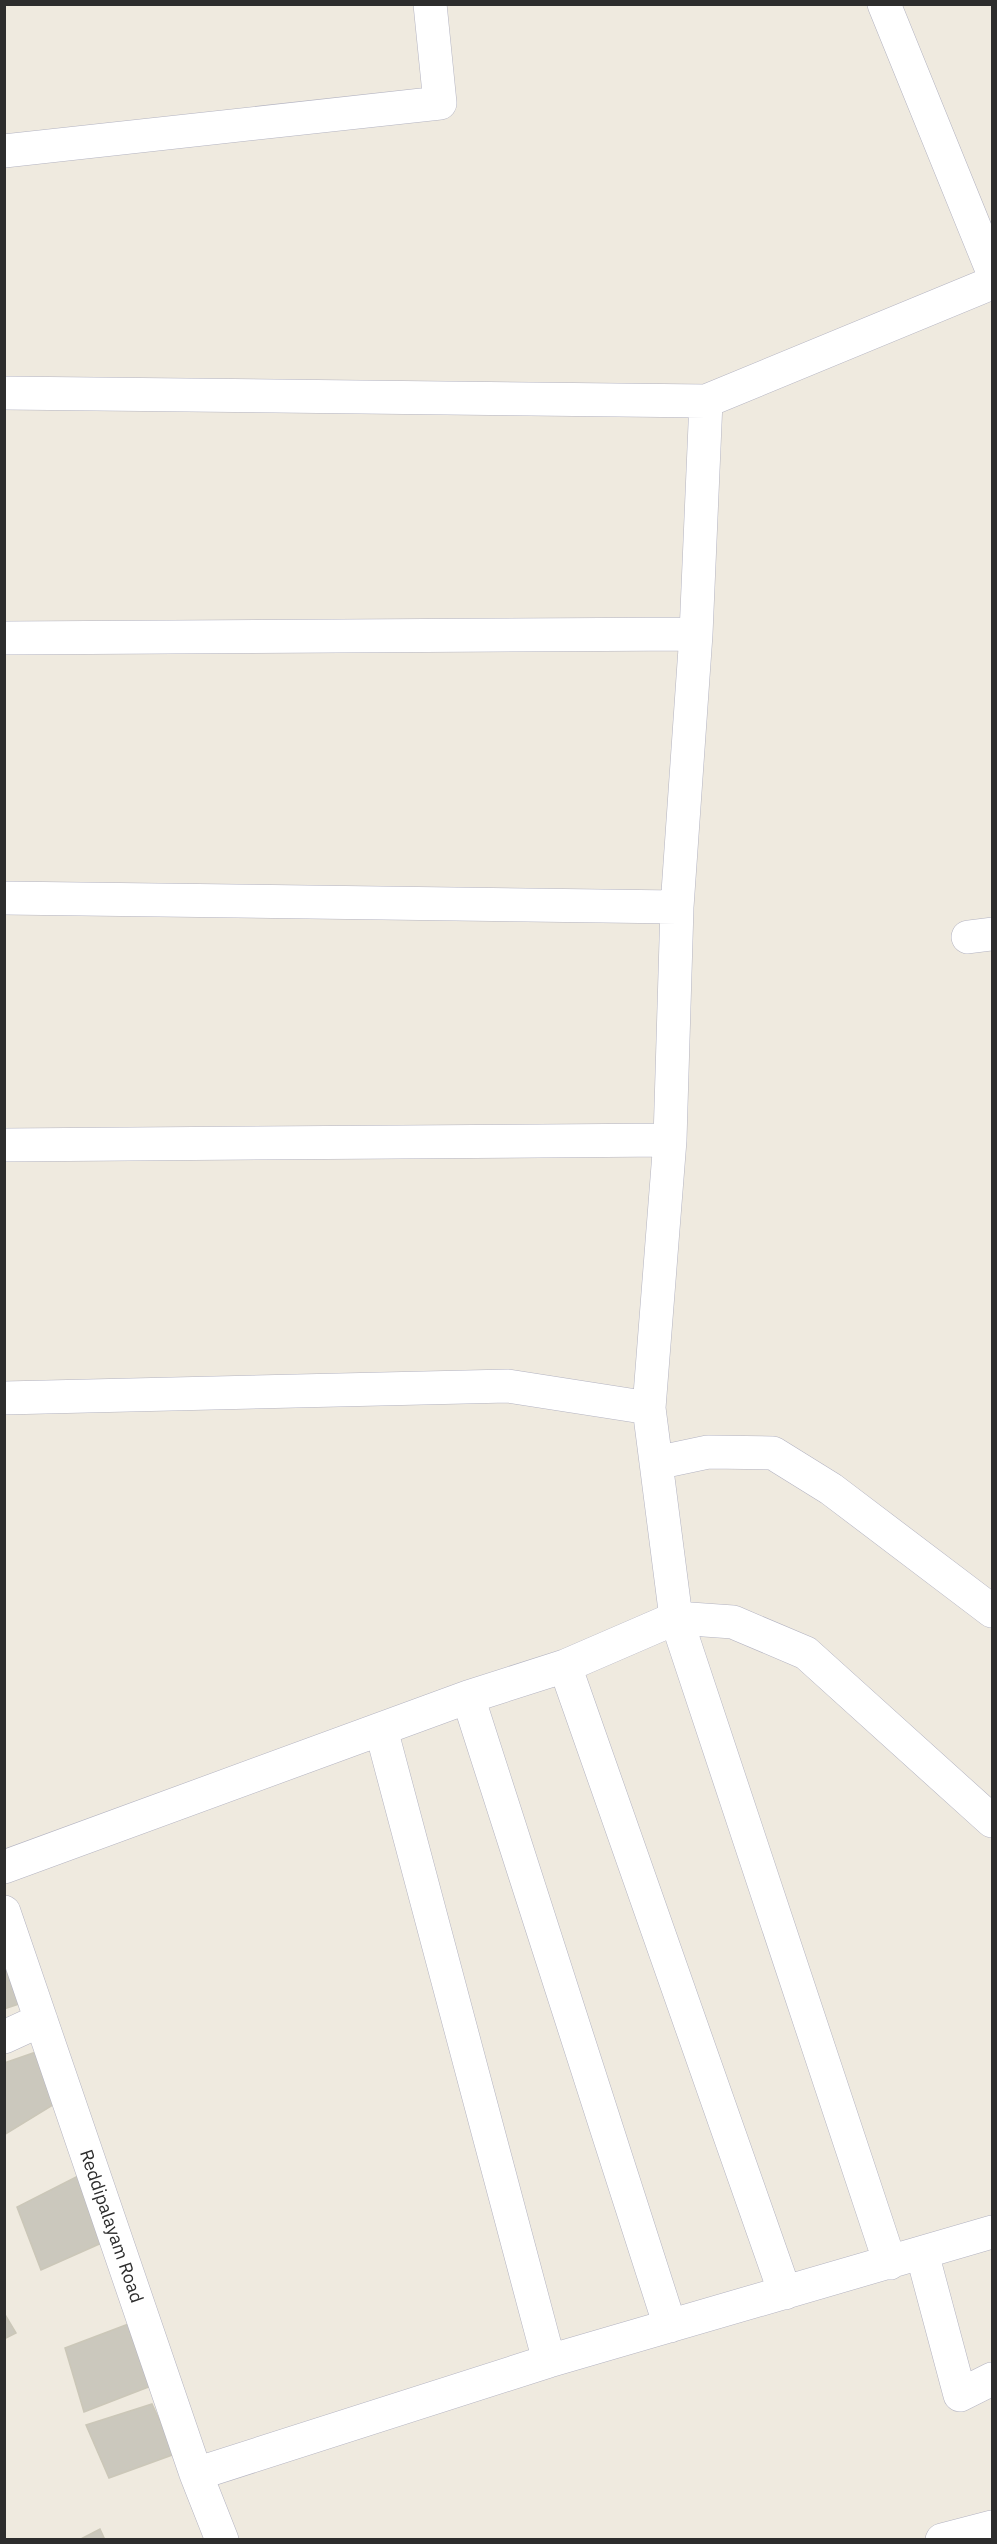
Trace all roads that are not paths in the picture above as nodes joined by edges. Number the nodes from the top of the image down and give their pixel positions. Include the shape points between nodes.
1 (430, 4) edge
2 (884, 4) edge
3 (4, 151) edge
4 (993, 270) edge
5 (993, 283) edge
6 (4, 393) edge
7 (706, 401) junction
8 (696, 634) junction
9 (4, 638) edge
10 (4, 898) edge
11 (677, 907) junction
12 (670, 1140) junction
13 (4, 1145) edge
14 (4, 1398) edge
15 (649, 1408) junction
16 (656, 1463) junction
17 (993, 1611) edge
18 (676, 1618) junction
19 (565, 1666) junction
20 (468, 1697) junction
21 (381, 1729) junction
22 (993, 1821) edge
23 (4, 1867) edge
24 (4, 1912) edge
25 (41, 2020) junction
26 (4, 2037) edge
27 (993, 2232) edge
28 (922, 2253) junction
29 (890, 2263) junction
30 (786, 2293) junction
31 (670, 2326) junction
32 (549, 2361) junction
33 (993, 2379) edge
34 (196, 2474) junction
35 (993, 2527) edge
36 (222, 2540) edge
37 (942, 2540) edge

1 - 3 street via 440,103
2 - 4 street
5 - 7 street
6 - 7 street
7 - 8 street
8 - 9 street
8 - 11 street
10 - 11 street
11 - 12 street
12 - 13 street
12 - 15 street
14 - 15 street via 508,1386
15 - 16 street
16 - 17 street via 708,1452 773,1453 831,1489
16 - 18 street
18 - 19 street
18 - 22 street via 733,1622 807,1653
18 - 29 street
19 - 20 street
19 - 30 street
20 - 21 street
20 - 31 street
21 - 23 street
21 - 32 street
24 - 25 street, Reddipalayam Road
25 - 26 street
25 - 34 street, Reddipalayam Road
27 - 28 street
28 - 29 street
28 - 33 street via 960,2395
29 - 30 street
30 - 31 street
31 - 32 street
32 - 34 street
34 - 36 street, Reddipalayam Road
35 - 37 street

